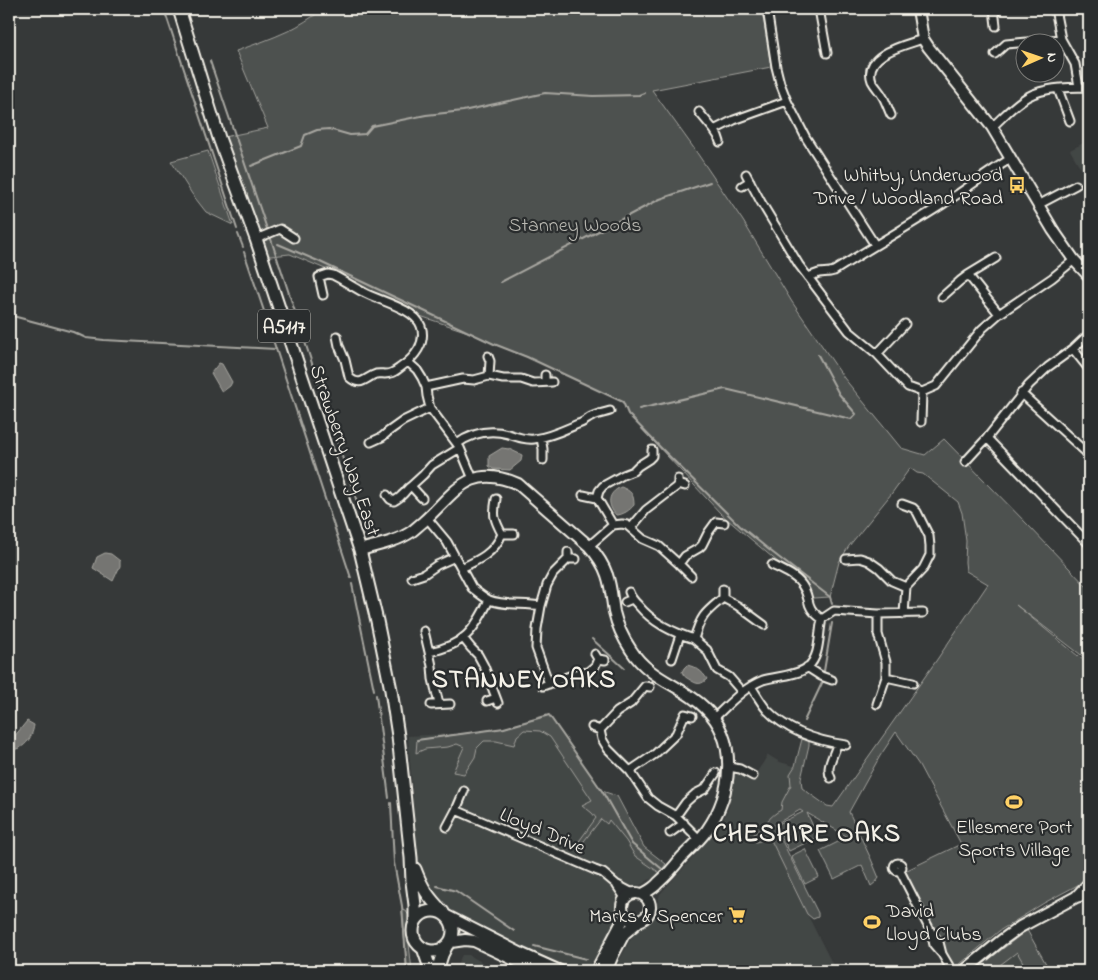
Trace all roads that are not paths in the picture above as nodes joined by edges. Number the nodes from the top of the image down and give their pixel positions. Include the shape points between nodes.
1 (179, 9) edge
2 (767, 9) edge
3 (819, 9) edge
4 (918, 9) edge
5 (994, 9) edge
6 (1055, 9) edge
7 (996, 26) dead end
8 (1060, 32) edge
9 (923, 39) junction
10 (1016, 40) edge
11 (1066, 48) edge
12 (827, 53) dead end
13 (995, 54) dead end
14 (1079, 87) junction
15 (1089, 87) edge
16 (1058, 89) junction
17 (787, 101) junction
18 (699, 112) dead end
19 (891, 115) dead end
20 (1070, 121) dead end
21 (992, 127) junction
22 (714, 130) junction
23 (720, 142) dead end
24 (1010, 159) junction
25 (1076, 185) dead end
26 (742, 186) dead end
27 (1038, 206) junction
28 (294, 238) dead end
29 (256, 239) junction
30 (875, 245) junction
31 (996, 258) dead end
32 (1074, 260) junction
33 (1087, 270) edge
34 (968, 276) junction
35 (808, 277) junction
36 (323, 295) dead end
37 (942, 296) dead end
38 (999, 314) junction
39 (905, 324) dead end
40 (1089, 334) edge
41 (340, 340) dead end
42 (1073, 349) junction
43 (877, 354) junction
44 (488, 356) dead end
45 (408, 362) junction
46 (1089, 368) edge
47 (489, 376) junction
48 (547, 379) dead end
49 (426, 387) junction
50 (922, 392) junction
51 (1021, 393) junction
52 (430, 408) junction
53 (610, 411) dead end
54 (921, 422) dead end
55 (541, 438) junction
56 (986, 438) junction
57 (371, 442) dead end
58 (459, 446) junction
59 (654, 455) dead end
60 (1089, 455) edge
61 (543, 460) dead end
62 (965, 462) dead end
63 (473, 478) junction
64 (680, 483) dead end
65 (411, 486) junction
66 (387, 495) dead end
67 (584, 495) dead end
68 (422, 498) dead end
69 (597, 498) junction
70 (496, 499) dead end
71 (902, 504) dead end
72 (427, 518) junction
73 (718, 520) dead end
74 (613, 525) junction
75 (631, 528) junction
76 (502, 534) junction
77 (514, 534) dead end
78 (1089, 544) edge
79 (589, 546) junction
80 (360, 550) junction
81 (850, 556) dead end
82 (455, 557) junction
83 (576, 559) dead end
84 (679, 564) junction
85 (772, 565) dead end
86 (461, 568) junction
87 (691, 576) dead end
88 (412, 577) dead end
89 (906, 588) junction
90 (723, 589) dead end
91 (629, 598) dead end
92 (723, 598) junction
93 (489, 600) junction
94 (541, 606) junction
95 (923, 613) dead end
96 (878, 614) junction
97 (904, 614) junction
98 (822, 619) junction
99 (764, 626) dead end
100 (424, 630) dead end
101 (680, 635) junction
102 (463, 638) junction
103 (694, 639) junction
104 (429, 652) junction
105 (599, 658) dead end
106 (672, 659) dead end
107 (807, 667) junction
108 (886, 677) junction
109 (832, 680) dead end
110 (913, 682) dead end
111 (645, 685) dead end
112 (751, 686) junction
113 (742, 692) junction
114 (487, 701) dead end
115 (439, 704) junction
116 (450, 704) dead end
117 (877, 704) dead end
118 (431, 705) dead end
119 (686, 713) dead end
120 (714, 718) junction
121 (592, 727) dead end
122 (600, 730) junction
123 (838, 744) junction
124 (846, 745) dead end
125 (729, 767) junction
126 (630, 771) junction
127 (716, 773) dead end
128 (753, 776) dead end
129 (827, 776) dead end
130 (464, 791) dead end
131 (456, 810) junction
132 (676, 816) junction
133 (684, 823) junction
134 (447, 828) dead end
135 (670, 833) dead end
136 (699, 839) junction
137 (411, 858) junction
138 (900, 871) dead end
139 (1089, 883) edge
140 (1089, 894) edge
141 (637, 896) junction
142 (1076, 897) junction
143 (446, 915) junction
144 (625, 916) junction
145 (415, 922) junction
146 (638, 922) junction
147 (448, 944) junction
148 (423, 948) junction
149 (600, 970) edge
150 (431, 971) edge
151 (437, 971) edge
152 (538, 971) edge
153 (560, 971) edge
154 (952, 971) edge
155 (964, 971) edge

1 - 29 main road, Strawberry Way East / A5117 via 219,138
2 - 17 street via 776,67
3 - 12 street
4 - 9 street
5 - 7 street
6 - 8 street
9 - 19 street via 885,53 872,68 871,79
9 - 21 street
10 - 13 street via 1004,40
11 - 14 street via 1075,64
14 - 15 street
14 - 16 street
16 - 20 street
16 - 21 street via 1037,92 1022,100
17 - 22 street
17 - 30 street via 806,138
18 - 22 street
21 - 24 street
22 - 23 street
24 - 27 street
24 - 30 street
25 - 27 street
26 - 35 street via 748,178
27 - 32 street
28 - 29 street via 280,229
29 - 80 main road, Strawberry Way East / A5117
30 - 35 street via 830,272
31 - 34 street
32 - 33 street
32 - 38 street
34 - 37 street
34 - 38 street
35 - 43 street via 849,331
36 - 45 street via 319,277 333,275 364,293 413,314 419,320 423,335 419,350
38 - 50 street via 936,386
39 - 43 street
40 - 42 street
41 - 45 street via 347,373 355,381 392,373
42 - 46 street
42 - 51 street
43 - 50 street via 908,387
44 - 47 street
45 - 49 street via 417,370
47 - 48 street via 533,383
47 - 49 street
49 - 52 street
50 - 54 street
51 - 56 street
51 - 60 street
52 - 57 street
52 - 58 street
53 - 55 street
55 - 58 street via 525,440 503,433 484,432
55 - 61 street
56 - 62 street
56 - 78 street
58 - 63 street
58 - 65 street via 432,465
59 - 69 street via 630,473 604,486
63 - 72 street via 456,489
63 - 79 street via 506,478 518,484
64 - 75 street via 646,510
65 - 66 street via 393,503
65 - 68 street
67 - 69 street
69 - 74 street
70 - 76 street via 494,519
71 - 89 street via 917,512 929,536 930,546 930,555 923,570
72 - 80 street via 398,539
72 - 82 street via 448,542
73 - 84 street via 702,545
74 - 75 street
74 - 79 street
75 - 84 street
76 - 77 street
76 - 86 street via 491,551
79 - 120 street via 607,574 618,625 632,652 646,668 691,697
80 - 137 main road, Strawberry Way East / A5117 via 391,690
81 - 89 street via 869,561 892,581
82 - 86 street
82 - 88 street
83 - 94 street via 568,556 557,568 549,580
84 - 87 street
85 - 98 street via 802,584 811,610
86 - 93 street via 472,588
89 - 97 street
90 - 92 street
91 - 101 street via 658,624
92 - 99 street
92 - 103 street via 704,613
93 - 94 street
93 - 102 street via 480,620
94 - 105 street via 536,648 546,685 588,672
95 - 97 street
96 - 97 street
96 - 98 street via 834,611
96 - 108 street via 878,634 886,662
98 - 107 street via 817,650
100 - 104 street
101 - 103 street
101 - 106 street
102 - 104 street via 441,650
102 - 114 street via 484,666 497,701
103 - 113 street via 707,650 717,670 729,677
104 - 115 street
107 - 109 street
107 - 112 street
108 - 110 street
108 - 117 street
111 - 122 street
112 - 113 street
112 - 123 street via 767,709 788,726 802,734
113 - 120 street
115 - 116 street
115 - 118 street
119 - 126 street via 676,734
120 - 125 street via 728,752
121 - 122 street
122 - 126 street via 608,750
123 - 124 street
123 - 129 street
125 - 128 street
125 - 136 street via 715,817
126 - 132 street via 648,798
127 - 132 street via 705,789 686,802
130 - 131 street
131 - 134 street
131 - 141 street, Lloyd Drive via 603,873
132 - 133 street
133 - 135 street
133 - 136 street
136 - 141 street via 657,884
137 - 143 main road, Strawberry Way East / A5117 via 424,890
137 - 145 main road, Strawberry Way East / A5117
138 - 154 street via 931,932 934,945
139 - 142 street
140 - 142 street
141 - 144 street via 622,907
141 - 146 street via 650,904 650,912
142 - 155 street via 1010,934
143 - 145 main road via 436,910 426,912
143 - 147 main road via 454,929
143 - 153 street
144 - 146 street
144 - 149 street
145 - 148 main road, A5117 via 414,936
146 - 149 street via 624,934
147 - 148 main road via 435,951
147 - 151 main road
147 - 152 street via 474,941
148 - 150 main road, A5117

